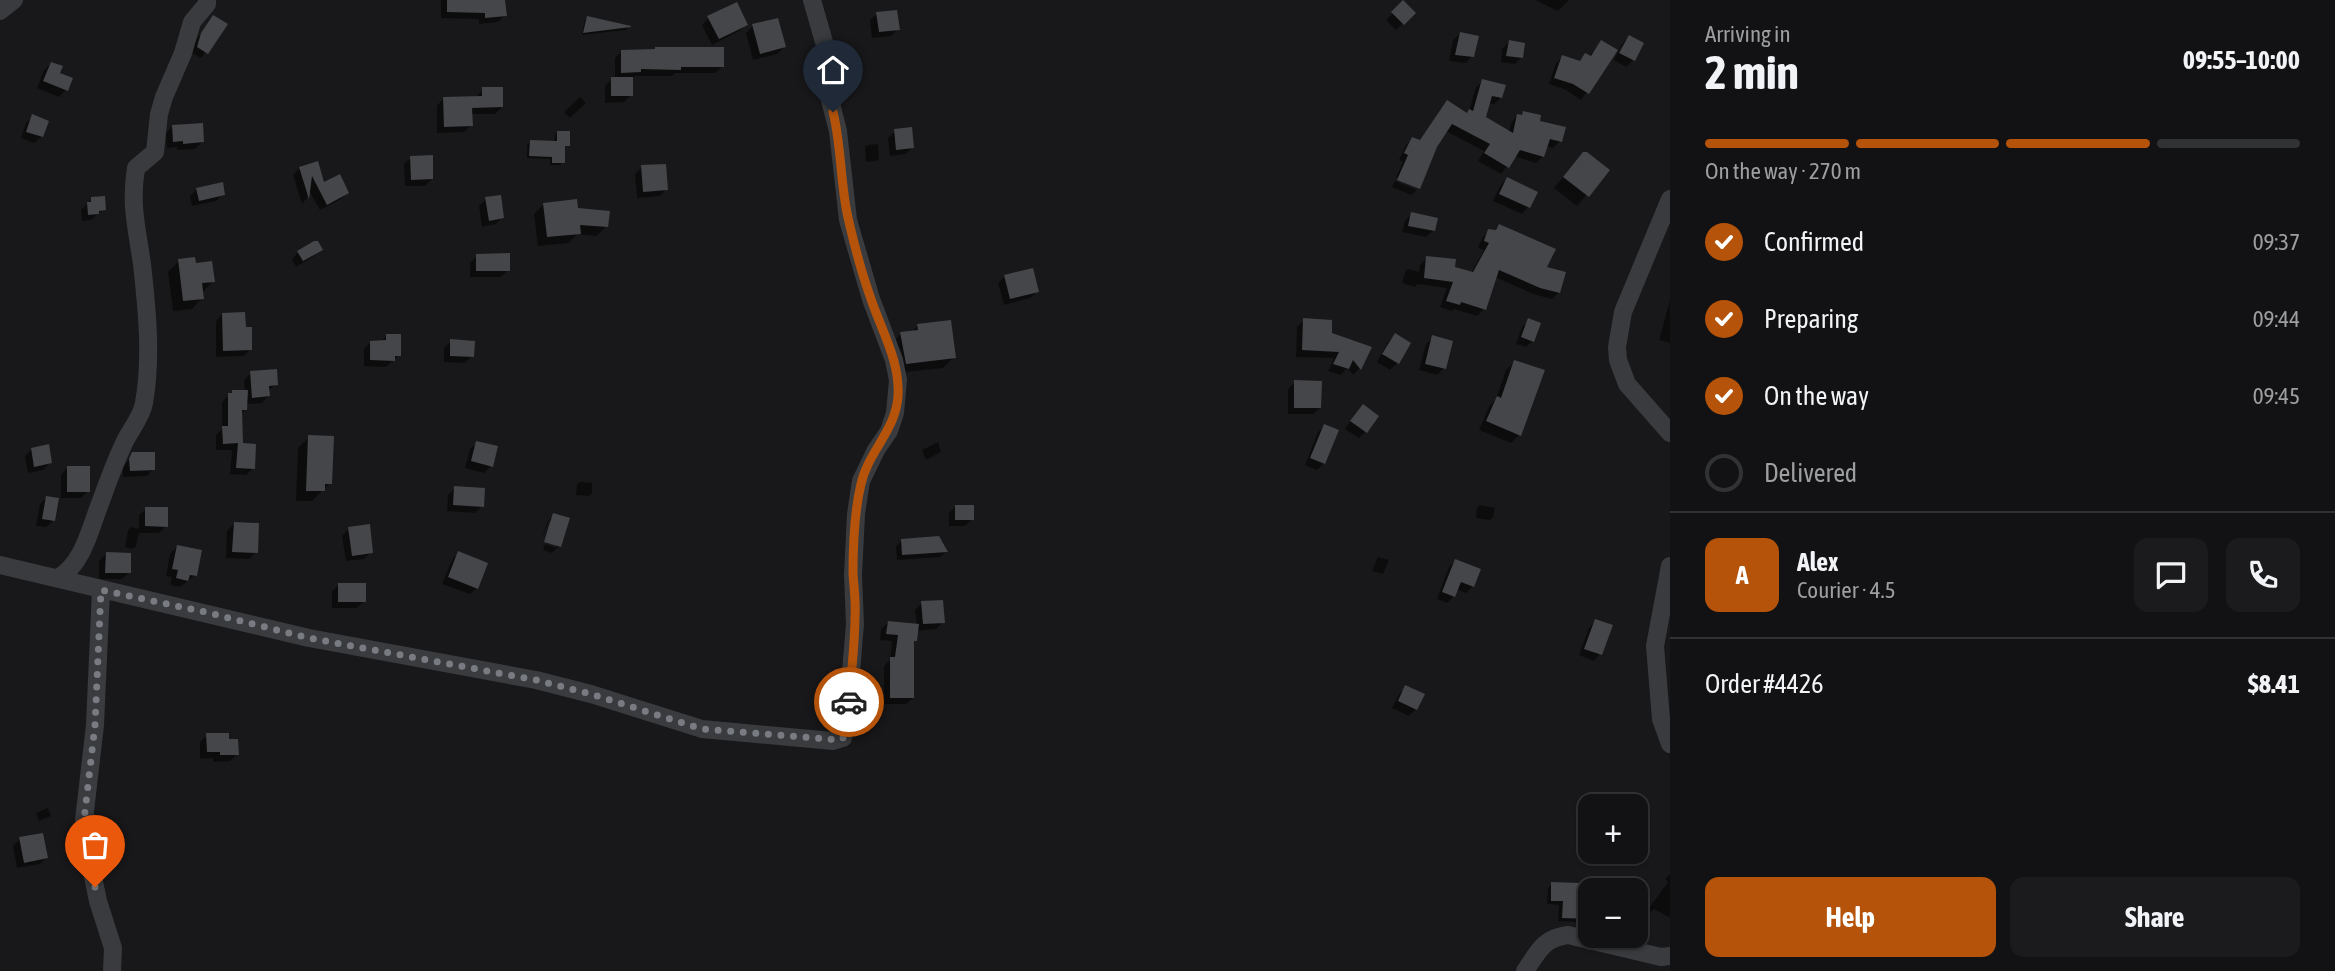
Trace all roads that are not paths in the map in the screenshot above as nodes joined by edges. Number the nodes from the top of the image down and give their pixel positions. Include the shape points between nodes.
1 (14, 0) edge
2 (207, 0) edge
3 (811, 0) edge
4 (0, 11) edge
5 (1670, 199) edge
6 (1670, 433) edge
7 (0, 565) edge
8 (1669, 574) edge
9 (58, 578) junction
10 (101, 590) junction
11 (1670, 744) edge
12 (1670, 956) edge
13 (116, 969) edge
14 (1525, 971) edge

1 - 4 street
2 - 9 street via 192,22 163,97 155,152 136,168 133,211 147,331 144,407 112,471 79,556
3 - 10 street via 826,49 828,92 838,131 848,220 898,380 889,430 861,481 853,566 855,624 843,738 833,741 702,729 536,680 309,638
5 - 6 street via 1623,312 1617,347 1628,384
7 - 9 street
8 - 11 street via 1655,646 1661,719
9 - 10 street
10 - 13 street via 95,725 84,820
12 - 14 street via 1568,935 1543,945

